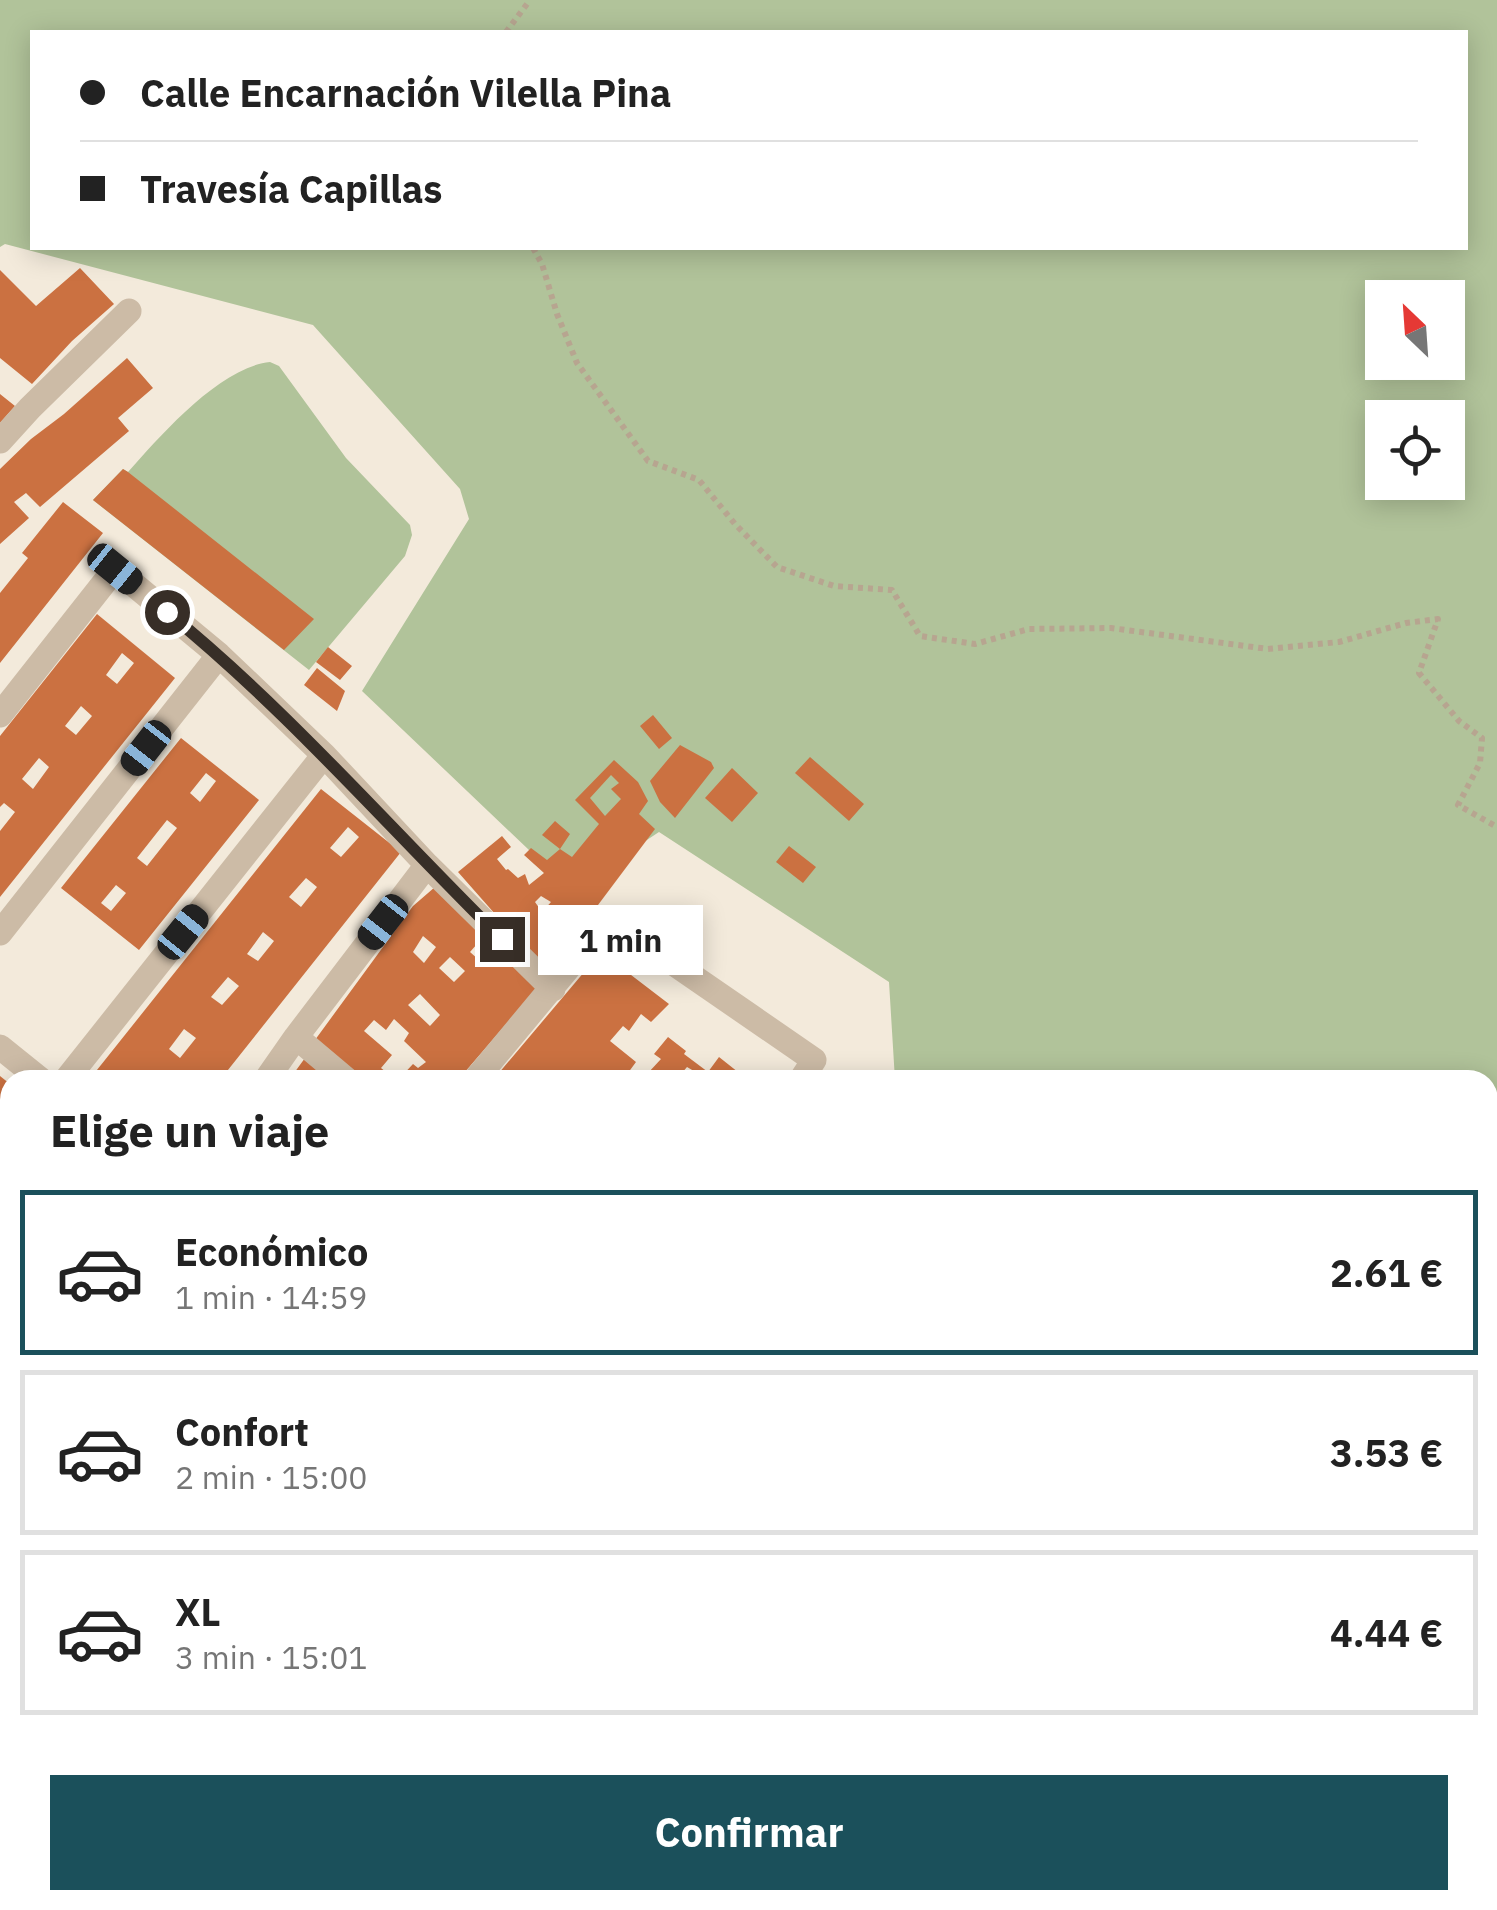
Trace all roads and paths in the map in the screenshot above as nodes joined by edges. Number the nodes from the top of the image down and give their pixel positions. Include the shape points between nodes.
1 (530, 0) edge
2 (508, 30) edge
3 (534, 250) edge
4 (129, 311) dead end
5 (0, 441) edge
6 (220, 655) junction
7 (0, 715) edge
8 (324, 755) junction
9 (1497, 826) edge
10 (427, 865) junction
11 (0, 933) edge
12 (553, 988) junction
13 (296, 1036) junction
14 (0, 1047) edge
15 (29, 1070) edge
16 (74, 1070) edge
17 (273, 1070) edge
18 (335, 1070) edge
19 (484, 1070) edge
20 (808, 1070) edge

1 - 2 path
3 - 9 path via 577,363 648,462 699,480 777,567 834,586 892,590 920,636 976,644 1029,629 1111,628 1268,649 1339,642 1438,619 1419,673 1458,721 1482,738 1480,763 1458,805
4 - 5 street
6 - 7 street via 115,569
6 - 8 street
6 - 11 street
8 - 10 street
8 - 16 street
10 - 12 street
10 - 13 street
12 - 19 street
12 - 20 street via 599,932 621,926
13 - 17 street
13 - 18 street
14 - 15 street

